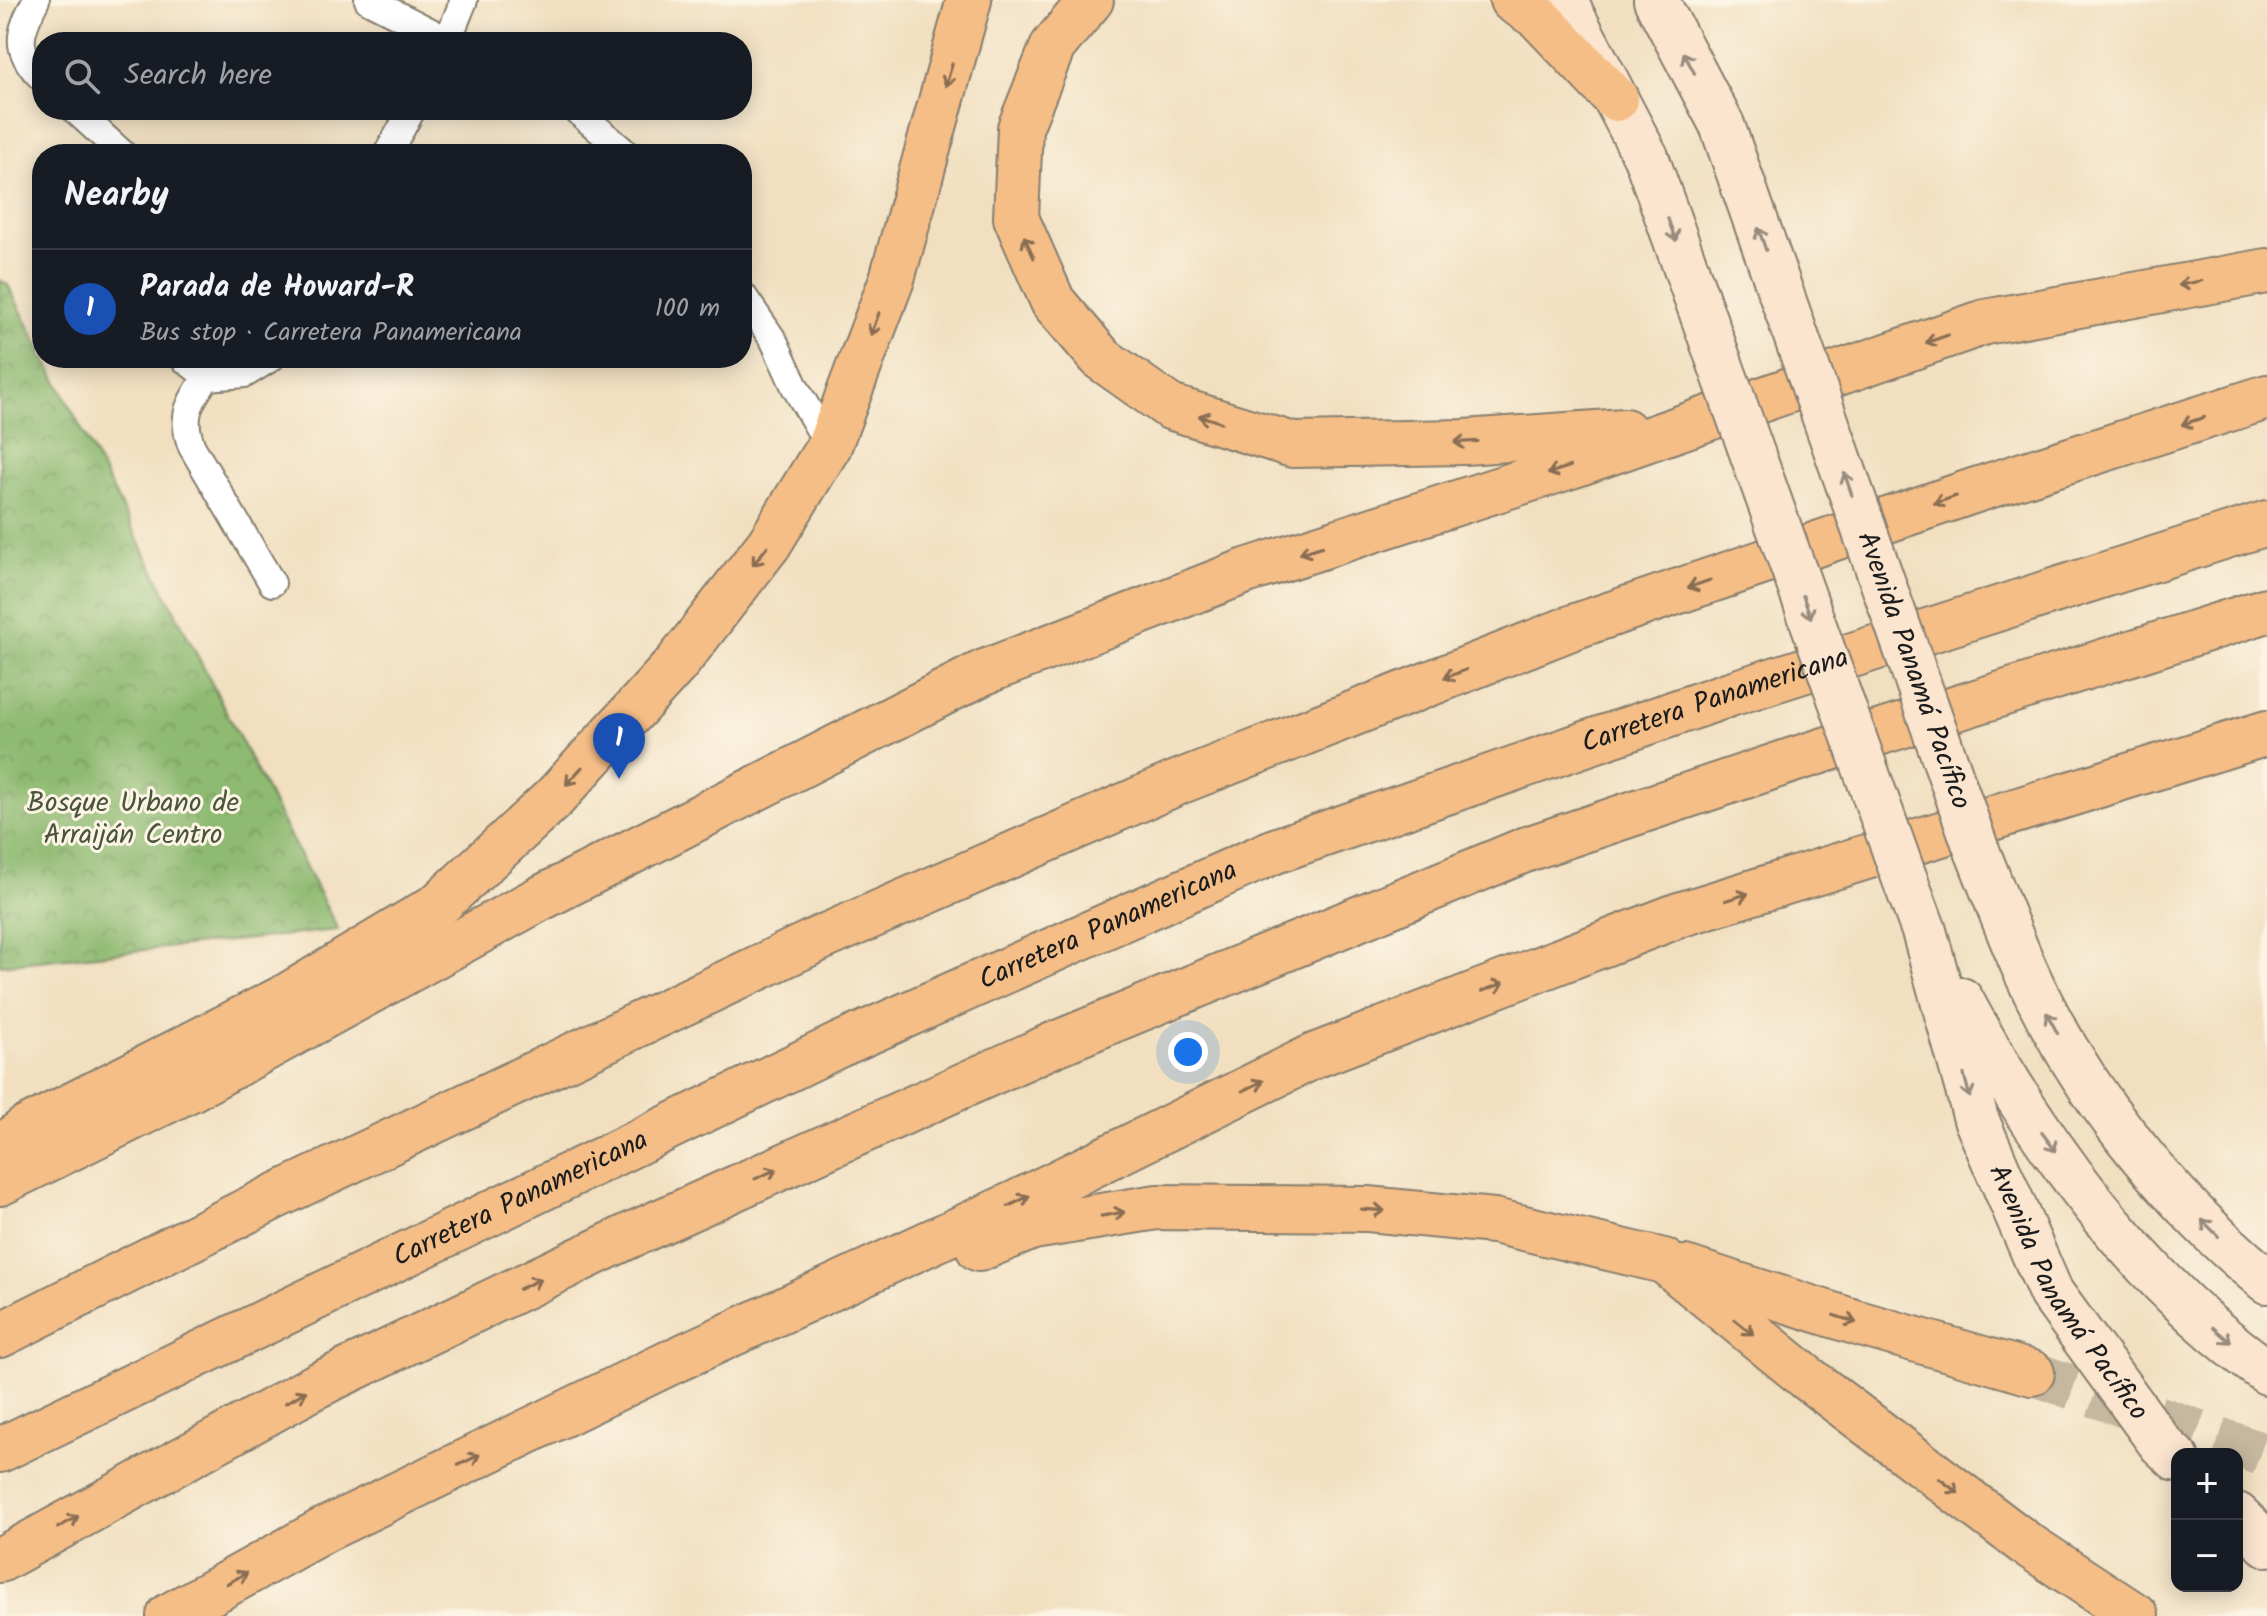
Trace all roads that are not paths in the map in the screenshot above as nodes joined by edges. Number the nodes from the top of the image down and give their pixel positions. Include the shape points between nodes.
1 (36, 0) edge
2 (368, 0) edge
3 (464, 0) edge
4 (969, 0) edge
5 (1091, 0) edge
6 (1512, 0) edge
7 (1564, 0) edge
8 (1656, 0) edge
9 (11, 21) edge
10 (430, 32) edge
11 (453, 32) edge
12 (32, 68) edge
13 (1616, 99) junction
14 (86, 120) edge
15 (406, 120) edge
16 (588, 120) edge
17 (112, 144) edge
18 (393, 144) edge
19 (615, 144) edge
20 (2267, 271) edge
21 (752, 309) edge
22 (196, 368) edge
23 (255, 368) edge
24 (207, 377) junction
25 (2267, 397) edge
26 (1684, 427) junction
27 (829, 446) junction
28 (2267, 523) edge
29 (272, 583) dead end
30 (2267, 610) edge
31 (2267, 733) edge
32 (1924, 931) junction
33 (0, 1149) edge
34 (0, 1183) edge
35 (1664, 1261) junction
36 (2267, 1281) edge
37 (0, 1335) edge
38 (669, 1363) junction
39 (2267, 1372) edge
40 (2032, 1373) tunnel mouth
41 (0, 1450) edge
42 (2171, 1453) edge
43 (2242, 1520) edge
44 (2267, 1544) edge
45 (0, 1560) edge
46 (169, 1616) edge
47 (2136, 1616) edge

1 - 9 lane
2 - 10 lane
3 - 11 lane
4 -> 27 highway via 892,279
26 -> 5 highway via 1464,442 1293,445 1170,407 1102,359 1053,302 1016,218 1020,128 1053,46
6 - 13 highway via 1538,17
7 - 13 main road, Avenida Panamá Pacífico
36 -> 8 main road, Avenida Panamá Pacífico, bridge via 2183,1202 2126,1137 2067,1050 2027,974 1976,848 1722,125
9 - 12 lane
13 -> 32 main road, Avenida Panamá Pacífico, bridge via 1646,157
14 - 17 lane
15 - 18 lane
16 - 19 lane
20 -> 26 highway via 1985,322
21 - 27 lane
22 - 24 lane
23 - 24 lane via 245,374
24 - 29 lane via 187,411 185,430
25 -> 37 highway via 1576,626 1179,782 765,964 274,1197
26 -> 34 highway via 1246,571 982,673 539,899 193,1088
27 -> 33 highway via 769,544 677,663 554,798 438,905 285,997 25,1129
28 - 41 highway, Carretera Panamericana via 1730,694 1275,851 839,1045
45 -> 30 highway via 318,1385 629,1236 1067,1039 1527,849
38 -> 31 highway via 1016,1203 1314,1056 1679,915
32 -> 39 main road, Avenida Panamá Pacífico via 2026,1111 2102,1213 2177,1298
32 -> 42 main road, Avenida Panamá Pacífico via 1976,1119 2051,1293
38 -> 35 highway via 1033,1227 1157,1207 1368,1209 1494,1221
35 -> 40 highway
35 -> 47 highway via 2025,1543
46 -> 38 highway via 324,1530
43 - 44 main road

